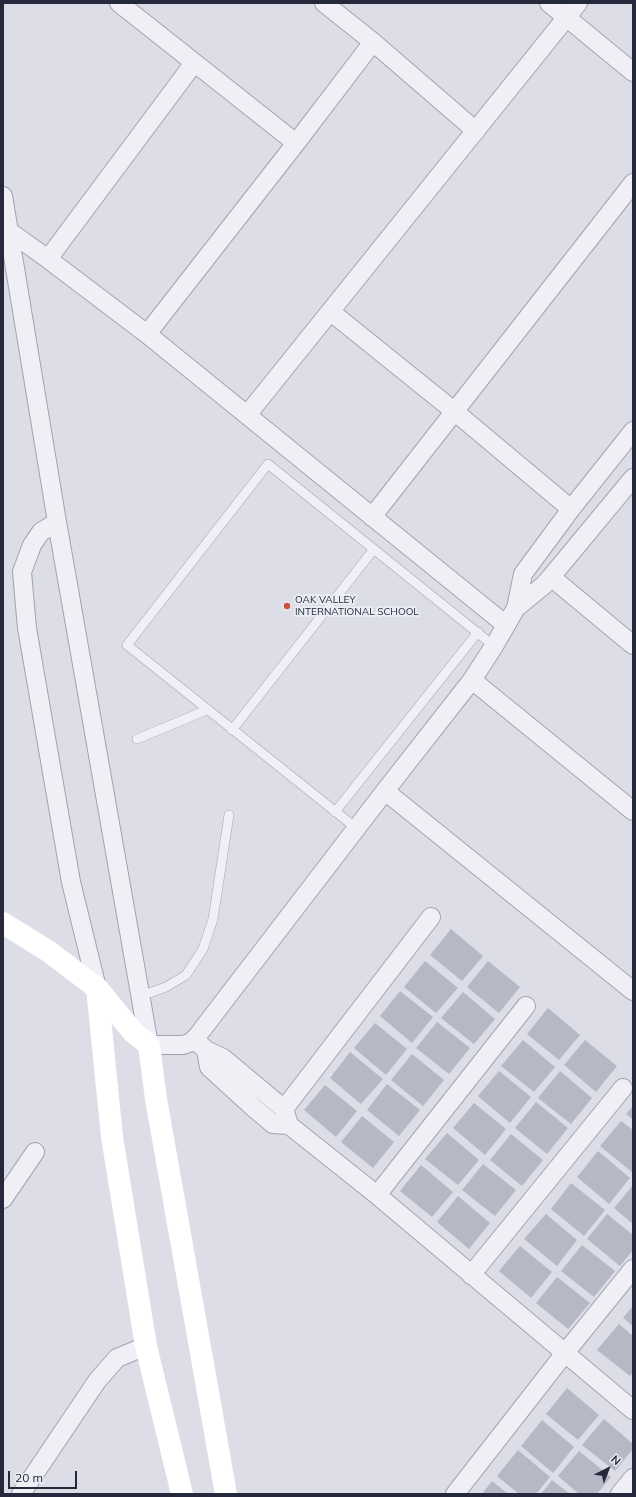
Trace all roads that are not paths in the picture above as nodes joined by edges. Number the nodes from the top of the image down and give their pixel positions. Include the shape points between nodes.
1 (119, 3) edge
2 (324, 3) edge
3 (549, 3) edge
4 (578, 3) edge
5 (566, 17) junction
6 (373, 42) junction
7 (194, 63) junction
8 (633, 72) edge
9 (476, 131) junction
10 (296, 143) junction
11 (633, 183) edge
12 (3, 196) edge
13 (9, 231) junction
14 (48, 259) junction
15 (331, 312) junction
16 (147, 334) junction
17 (454, 412) junction
18 (247, 415) junction
19 (633, 431) edge
20 (633, 478) edge
21 (571, 509) junction
22 (372, 517) junction
23 (57, 522) junction
24 (374, 549) junction
25 (551, 577) junction
26 (516, 608) junction
27 (506, 625) junction
28 (478, 632) junction
29 (633, 645) edge
30 (494, 646) junction
31 (472, 680) junction
32 (207, 710) junction
33 (232, 730) junction
34 (137, 739) dead end
35 (384, 791) junction
36 (633, 811) edge
37 (335, 812) junction
38 (229, 815) dead end
39 (356, 828) junction
40 (431, 917) dead end
41 (3, 922) edge
42 (631, 984) edge
43 (97, 988) junction
44 (140, 996) junction
45 (526, 1006) dead end
46 (149, 1045) junction
47 (200, 1045) junction
48 (623, 1088) dead end
49 (287, 1117) junction
50 (36, 1152) dead end
51 (377, 1195) junction
52 (3, 1199) edge
53 (633, 1269) edge
54 (471, 1275) junction
55 (132, 1352) junction
56 (565, 1353) junction
57 (633, 1410) edge
58 (633, 1478) edge
59 (21, 1494) edge
60 (182, 1494) edge
61 (226, 1494) edge
62 (455, 1494) edge
63 (620, 1494) edge

1 - 7 street
2 - 6 street
3 - 5 street
4 - 5 street
5 - 8 street
5 - 9 street
6 - 9 street
6 - 10 street
7 - 10 street
7 - 14 street
9 - 15 street
10 - 16 street
11 - 17 street
12 - 13 street
13 - 14 street
13 - 23 street
14 - 16 street
15 - 17 street
15 - 18 street
16 - 18 street
17 - 21 street
17 - 22 street
18 - 22 street
19 - 21 street
20 - 25 street
21 - 26 street via 524,574
22 - 27 street
23 - 43 street via 41,532 32,545 22,572 25,612 71,882
23 - 44 street
24 - 28 lane
24 - 32 lane via 268,464 127,645
24 - 33 lane
25 - 26 street
25 - 29 street
26 - 27 street
27 - 30 street
28 - 30 lane
28 - 37 lane
30 - 31 street
31 - 35 street
31 - 36 street
32 - 33 lane
32 - 34 lane
33 - 37 lane
35 - 39 street
35 - 42 street
37 - 39 lane
38 - 44 lane via 213,919 204,950 186,975 166,987
39 - 47 street
40 - 49 street
41 - 43 street via 48,951
43 - 46 street via 133,1032
43 - 55 street
44 - 46 street
45 - 51 street
46 - 47 street via 183,1045 192,1042
46 - 61 street via 156,1099
47 - 49 street via 209,1067 273,1124
48 - 54 street
49 - 51 street
50 - 52 street
51 - 54 street
53 - 56 street
54 - 56 street
55 - 59 street via 97,1381
55 - 60 street
56 - 57 street
56 - 62 street
58 - 63 street

